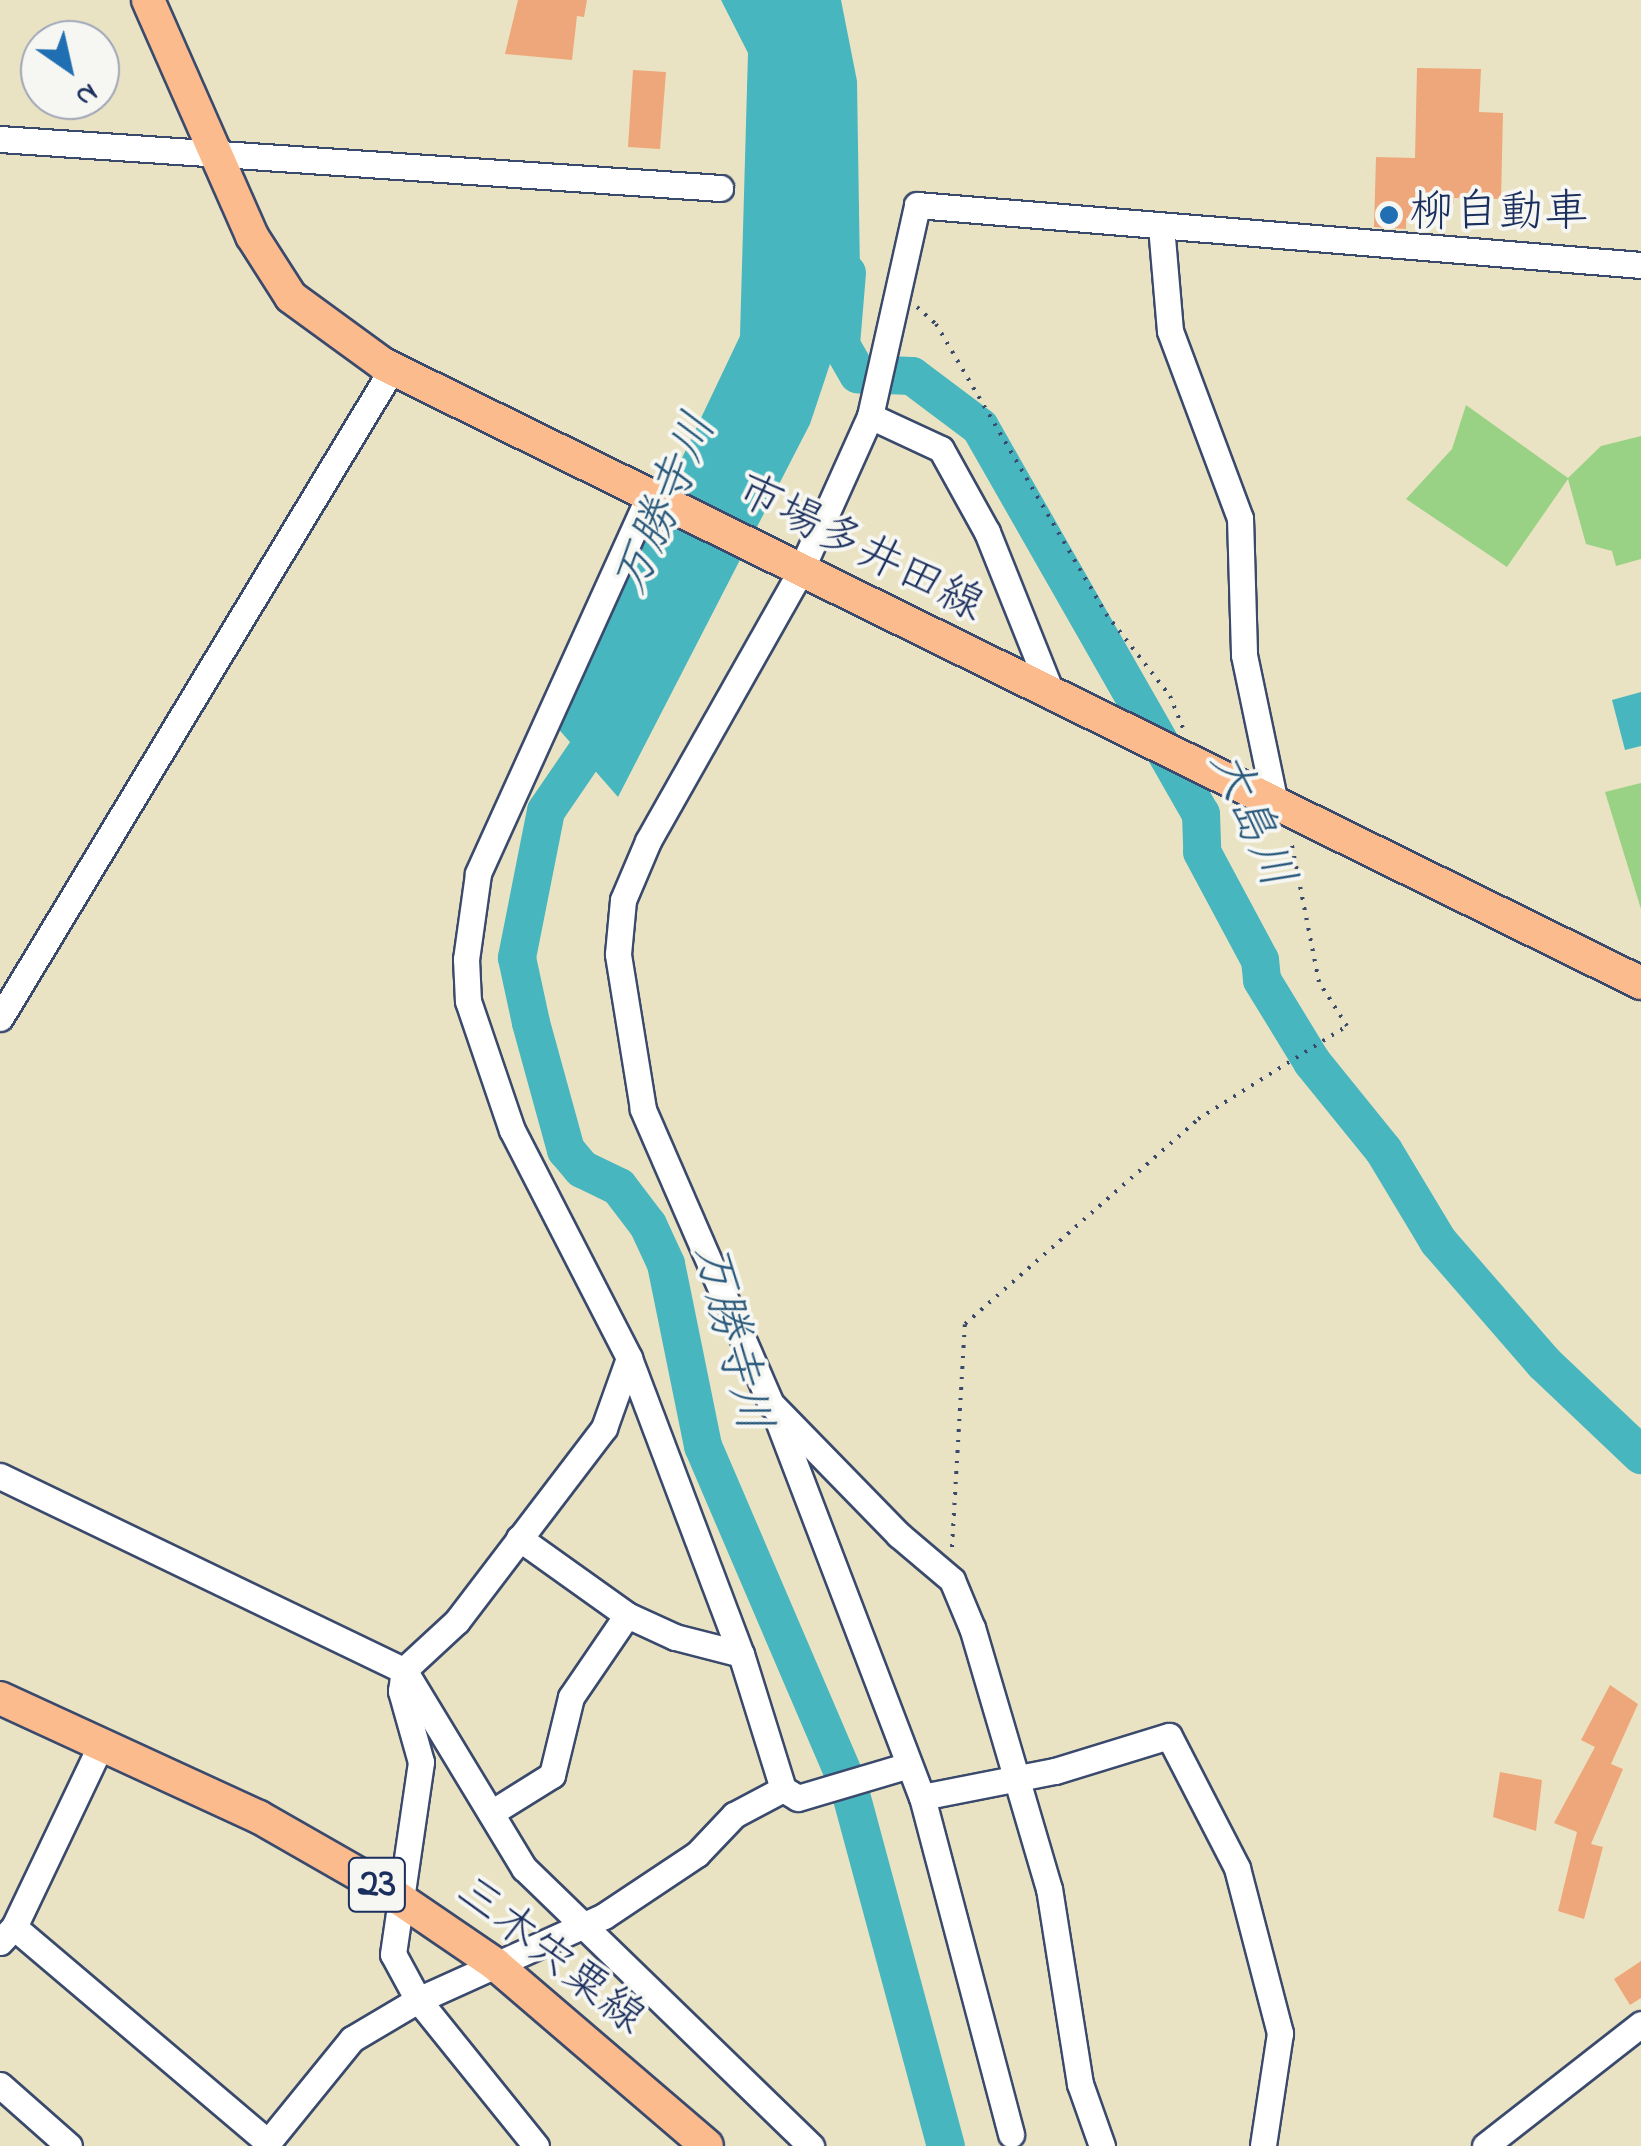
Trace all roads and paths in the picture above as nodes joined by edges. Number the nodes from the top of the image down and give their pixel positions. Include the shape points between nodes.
1 (148, 0) edge
2 (0, 139) edge
3 (218, 158) junction
4 (720, 188) dead end
5 (1161, 226) junction
6 (1641, 265) edge
7 (899, 292) junction
8 (392, 369) junction
9 (870, 416) junction
10 (659, 498) junction
11 (793, 569) junction
12 (1053, 696) junction
13 (1193, 762) junction
14 (1274, 799) junction
15 (1641, 983) edge
16 (0, 1018) edge
17 (629, 1358) junction
18 (772, 1404) junction
19 (0, 1476) edge
20 (519, 1538) junction
21 (952, 1580) junction
22 (627, 1615) junction
23 (741, 1654) junction
24 (404, 1670) junction
25 (0, 1698) edge
26 (101, 1744) junction
27 (906, 1766) junction
28 (1017, 1777) junction
29 (790, 1793) junction
30 (922, 1797) junction
31 (492, 1813) junction
32 (401, 1899) junction
33 (579, 1922) junction
34 (7, 1934) edge
35 (495, 1964) junction
36 (418, 2000) junction
37 (1641, 2024) edge
38 (0, 2084) edge
39 (1011, 2134) dead end
40 (267, 2144) edge
41 (69, 2146) edge
42 (536, 2146) edge
43 (707, 2146) edge
44 (810, 2146) edge
45 (1102, 2146) edge
46 (1263, 2146) edge
47 (1486, 2146) edge

1 - 3 main road, 市場多井田線
2 - 3 street
3 - 4 street
3 - 8 main road, 市場多井田線 via 252,236 291,297
5 - 6 street
5 - 7 street via 917,205
5 - 14 street via 1170,331 1240,518 1244,655
7 - 9 street
7 - 13 path via 936,324 1106,614 1170,696
8 - 10 main road, 市場多井田線
8 - 16 street
9 - 11 street
9 - 12 street via 941,449 986,532
10 - 11 main road, 市場多井田線
10 - 17 street via 478,874 466,960 468,1001 512,1130
11 - 12 main road, 市場多井田線
11 - 18 street via 648,841 623,900 618,954 643,1109
12 - 13 main road, 市場多井田線
13 - 14 main road, 市場多井田線
14 - 15 main road, 市場多井田線
14 - 21 path via 1291,842 1318,982 1346,1026 1198,1119 966,1324
17 - 20 street via 604,1428
17 - 23 street
18 - 21 street via 898,1535
18 - 27 street
19 - 24 street
20 - 22 street
20 - 24 street via 456,1620
21 - 28 street
22 - 23 street via 675,1638
22 - 31 street via 571,1697 552,1775
23 - 29 street
24 - 31 street
24 - 32 street via 401,1691 421,1762
25 - 26 main road, 三木宍粟線 / 23
26 - 32 main road, 三木宍粟線 / 23 via 259,1817
26 - 34 street
27 - 29 street
27 - 30 street
28 - 30 street
28 - 45 street via 1049,1889 1080,2084
28 - 46 street via 1170,1736 1237,1868 1280,2034
29 - 33 street via 734,1815 696,1854 604,1916
30 - 39 street
31 - 33 street via 524,1868
32 - 35 main road, 三木宍粟線 / 23
32 - 36 street via 393,1954
33 - 35 street
33 - 44 street
34 - 40 street
35 - 36 street
35 - 43 main road, 三木宍粟線 / 23
36 - 40 street via 352,2039
36 - 42 street
37 - 47 street
38 - 41 street

